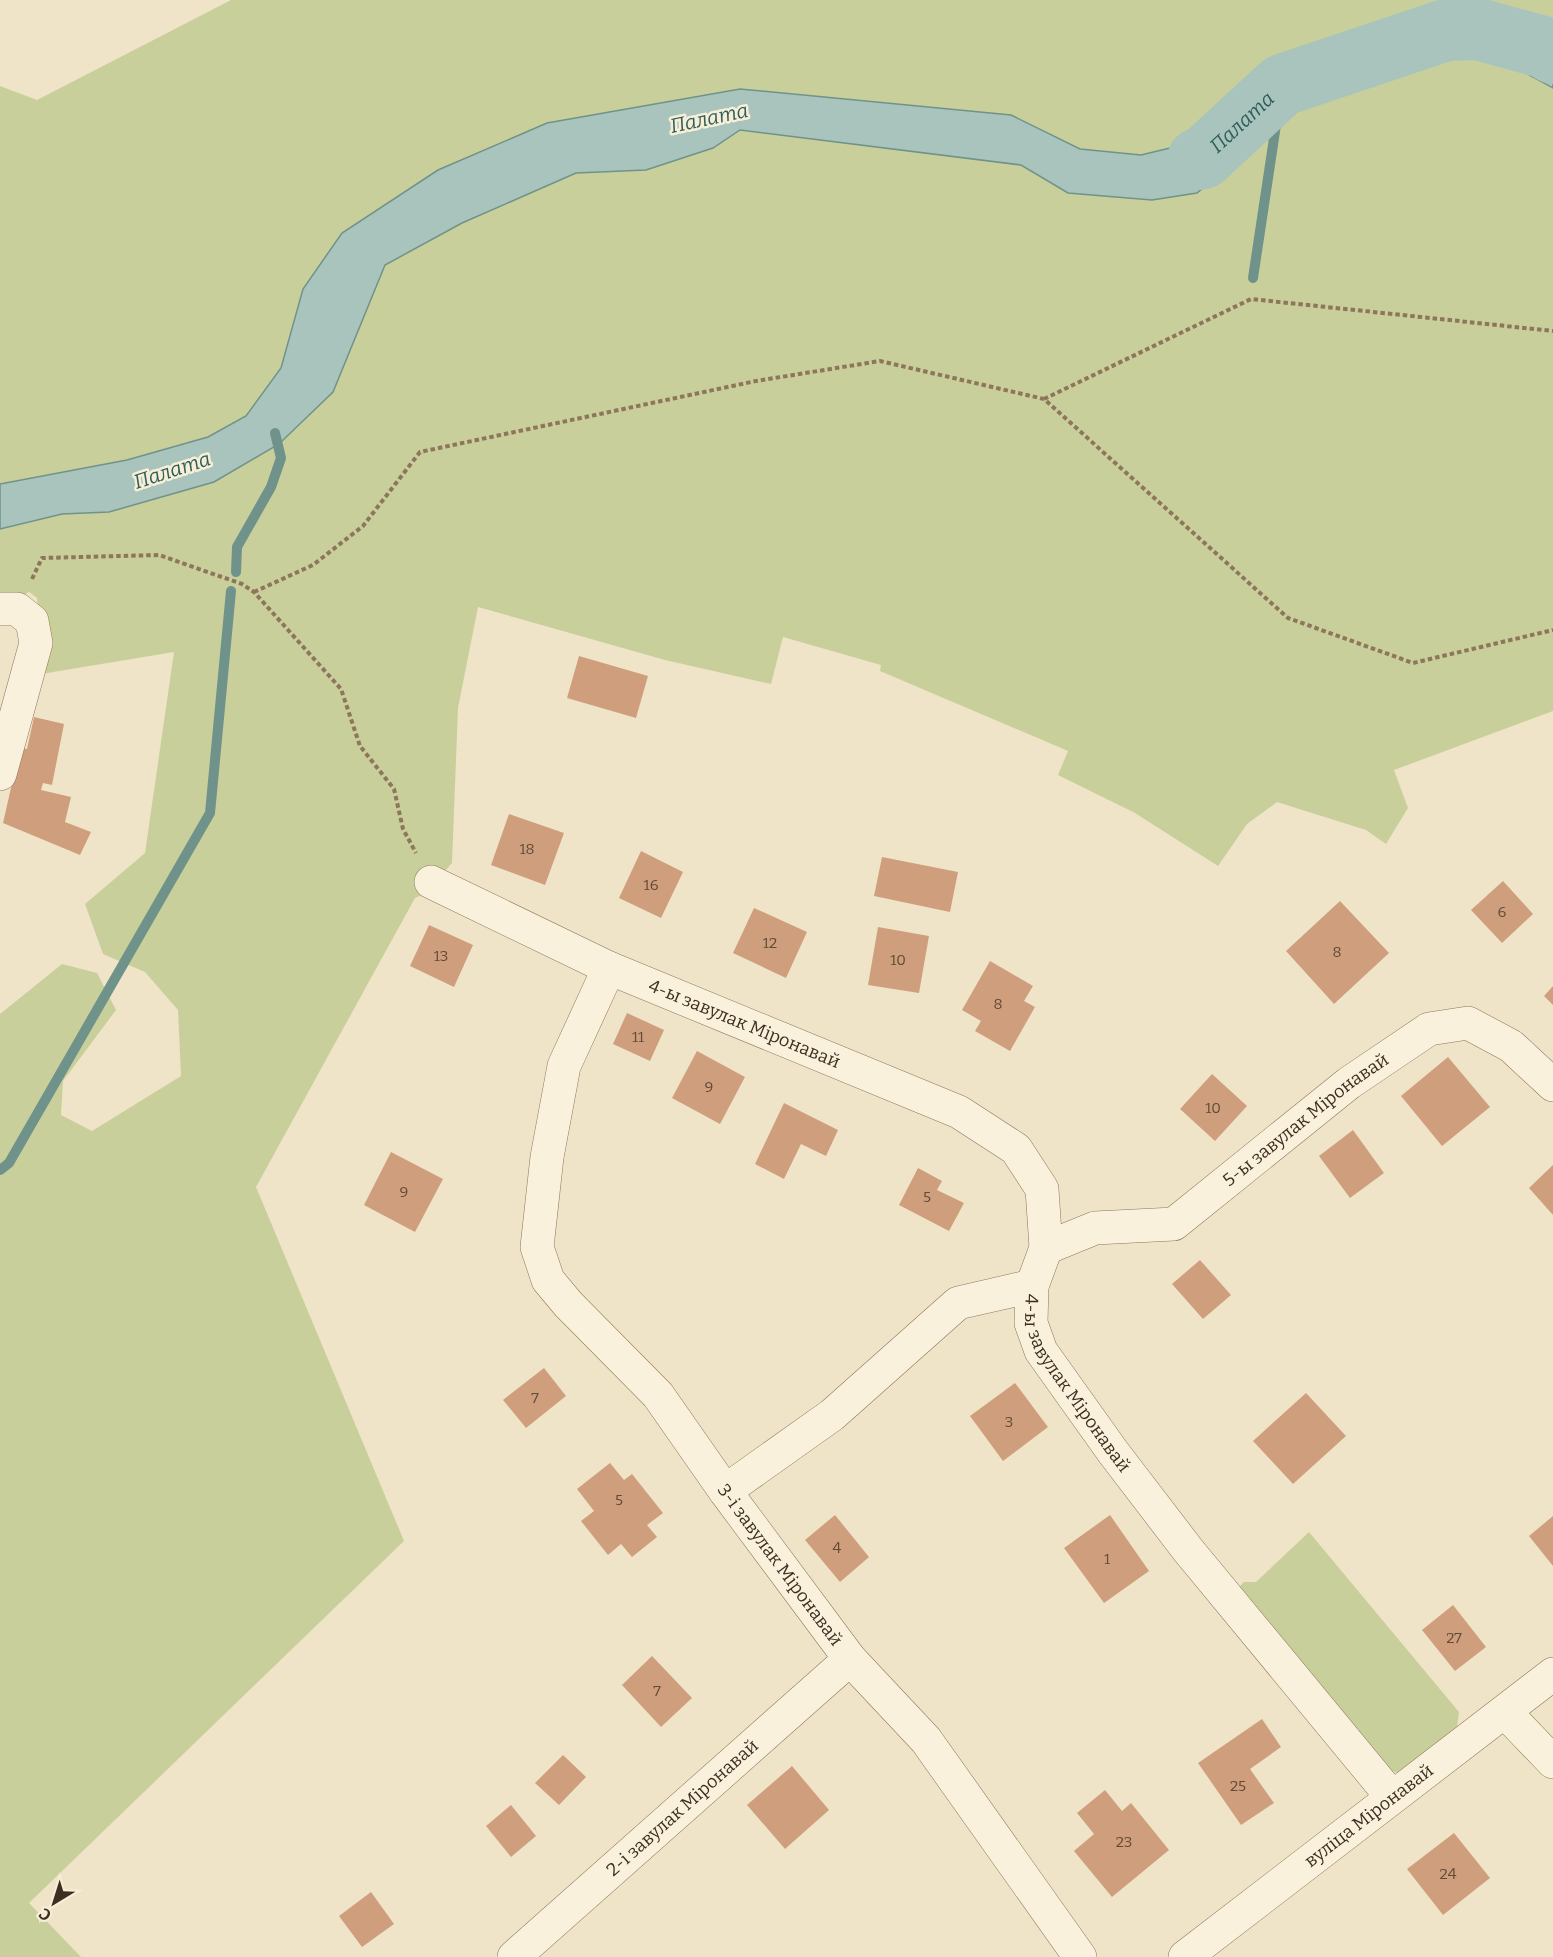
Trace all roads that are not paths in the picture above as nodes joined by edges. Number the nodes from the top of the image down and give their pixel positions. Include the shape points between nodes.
1 (8, 609) edge
2 (0, 774) edge
3 (431, 882) road end
4 (609, 968) junction
5 (1553, 1085) edge
6 (1046, 1248) junction
7 (1032, 1286) junction
8 (725, 1491) junction
9 (850, 1659) junction
10 (1553, 1674) edge
11 (1505, 1712) junction
12 (1553, 1762) edge
13 (1392, 1797) junction
14 (514, 1957) edge
15 (1080, 1957) edge
16 (1185, 1957) edge

1 - 2 street via 32,621 36,643
3 - 4 street, 4-ы завулак Міронавай
4 - 6 street, 4-ы завулак Міронавай via 968,1118 1016,1149 1042,1189
4 - 8 street, 3-і завулак Міронавай via 564,1066 547,1157 537,1247 548,1280 658,1395
5 - 6 street, 5-ы завулак Міронавай via 1511,1046 1468,1023 1429,1029 1349,1083 1174,1224 1095,1228
6 - 7 street, 4-ы завулак Міронавай
7 - 8 street via 958,1303 832,1415
7 - 13 street, 4-ы завулак Міронавай via 1031,1323 1041,1351 1188,1550
8 - 9 street, 3-і завулак Міронавай
9 - 14 street, 2-і завулак Міронавай
9 - 15 street, 3-і завулак Міронавай via 926,1740
10 - 11 street, вуліца Міронавай
11 - 12 street
11 - 13 street, вуліца Міронавай
13 - 16 street, вуліца Міронавай

